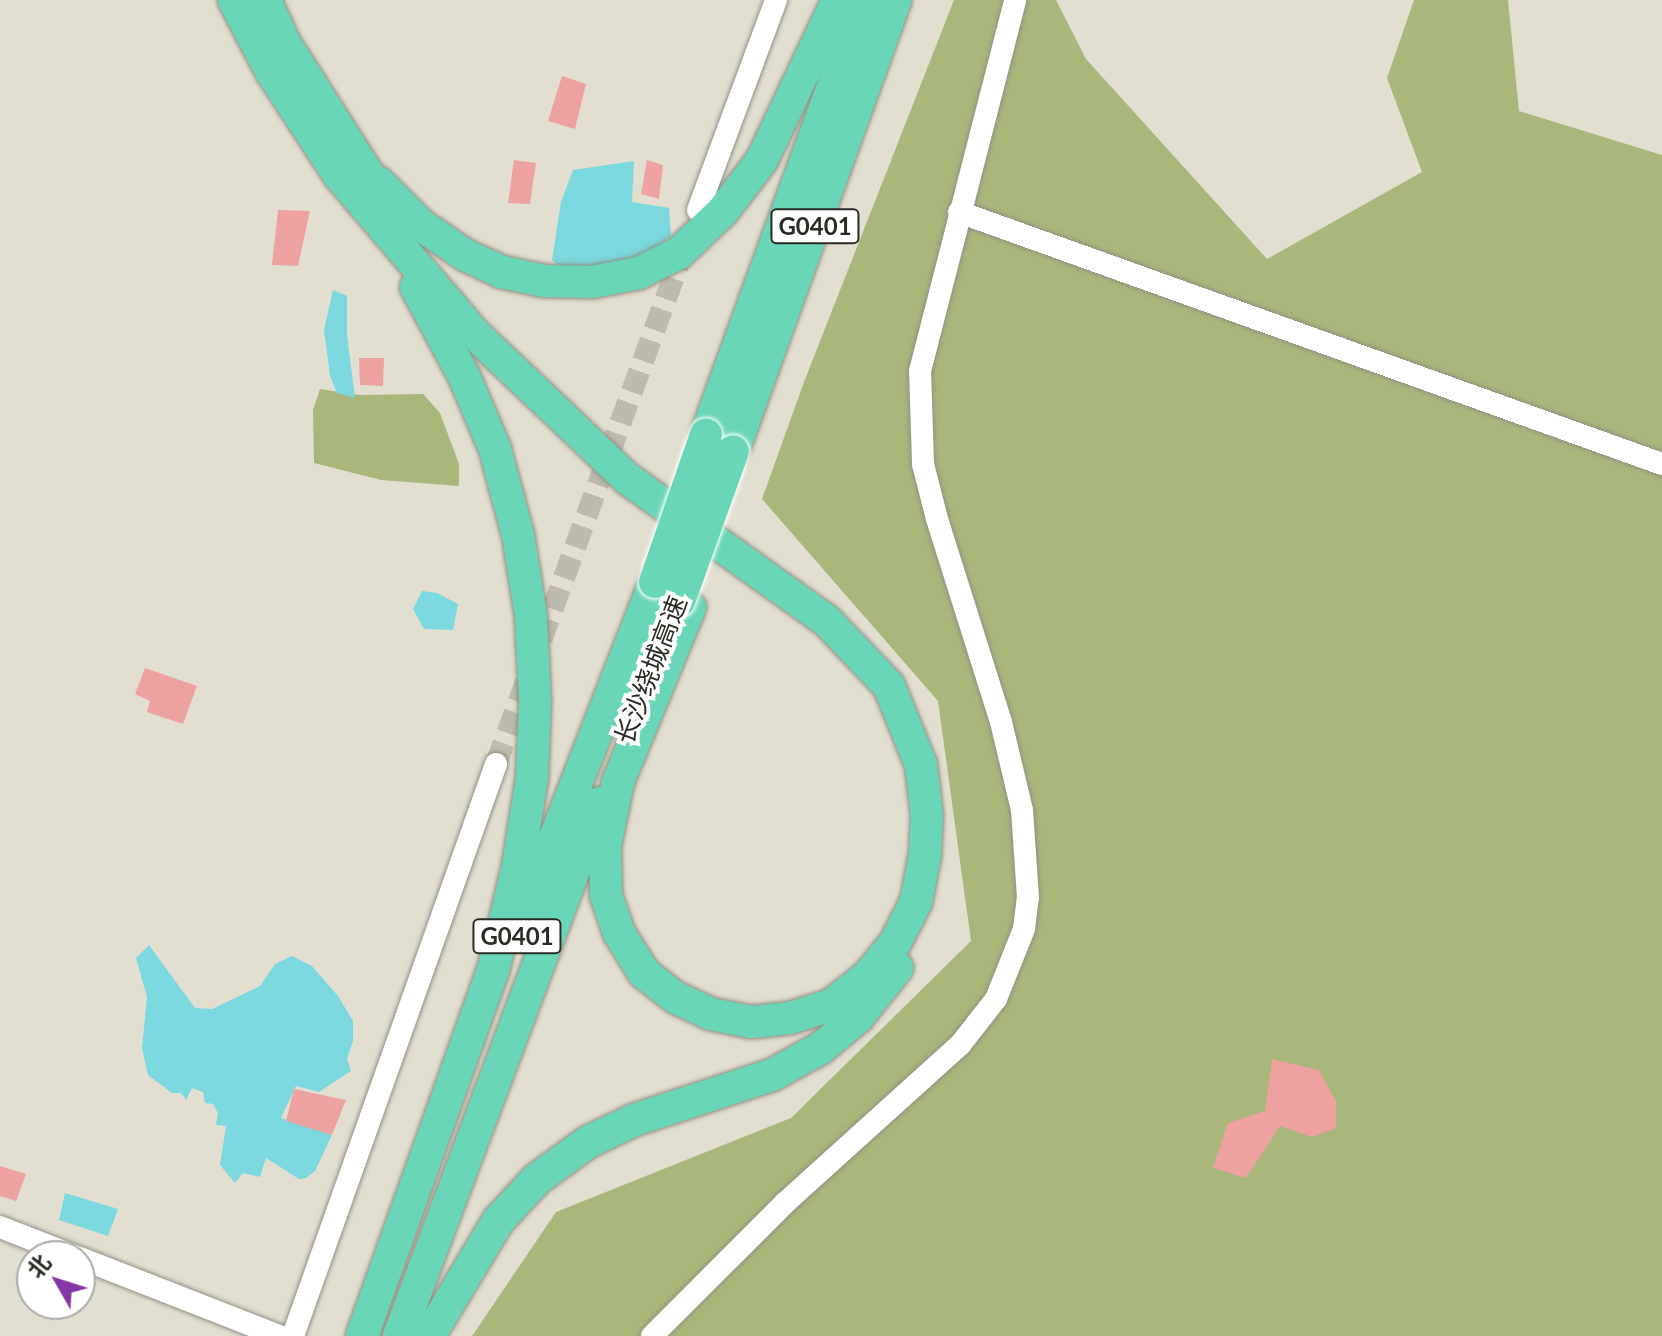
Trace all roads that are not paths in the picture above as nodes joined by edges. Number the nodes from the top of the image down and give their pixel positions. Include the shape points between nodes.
1 (234, 0) edge
2 (265, 0) edge
3 (776, 0) edge
4 (838, 0) edge
5 (864, 0) edge
6 (895, 0) edge
7 (1015, 0) edge
8 (355, 157) junction
9 (355, 194) junction
10 (698, 210) dead end
11 (959, 212) junction
12 (728, 448) junction
13 (1662, 464) edge
14 (675, 597) junction
15 (496, 764) tunnel mouth
16 (0, 1227) edge
17 (33, 1240) edge
18 (96, 1264) edge
19 (409, 1307) edge
20 (279, 1336) edge
21 (293, 1336) edge
22 (362, 1336) edge
23 (370, 1336) edge
24 (399, 1336) edge
25 (652, 1336) edge

1 - 9 highway via 271,71
2 - 8 highway via 284,42
3 - 10 street
4 - 8 highway via 762,160 723,211 679,253 639,273 592,282 544,281 502,272 421,225
5 - 12 highway, 长沙绕城高速 / G0401
6 - 12 highway, G0401 via 804,256
7 - 11 street
8 - 19 highway via 402,228 454,289 585,421 657,482 832,607 870,643 900,680 920,717 938,769 942,831 935,884 918,934 889,983 858,1017 821,1048 772,1075 634,1120 575,1151 537,1179
9 - 14 highway via 475,334 552,410 628,479 826,620 889,686 921,765 925,855 916,902 895,943 867,977 831,1005 790,1018 751,1022 711,1014 676,998 644,973 619,933 606,896 605,846 618,782
9 - 19 highway via 421,295 495,449 521,549 531,616 535,702 523,837
11 - 13 street
11 - 25 street via 920,371 923,464 1001,722 1022,810 1028,898 1024,929 996,999 960,1045 786,1202
12 - 14 highway
12 - 14 highway, 长沙绕城高速 / G0401, bridge
14 - 19 highway, 长沙绕城高速 / G0401 via 539,878
15 - 21 street
16 - 17 street
18 - 20 street
19 - 22 highway
19 - 23 highway, 长沙绕城高速 / G0401
19 - 24 highway, 长沙绕城高速 / G0401

